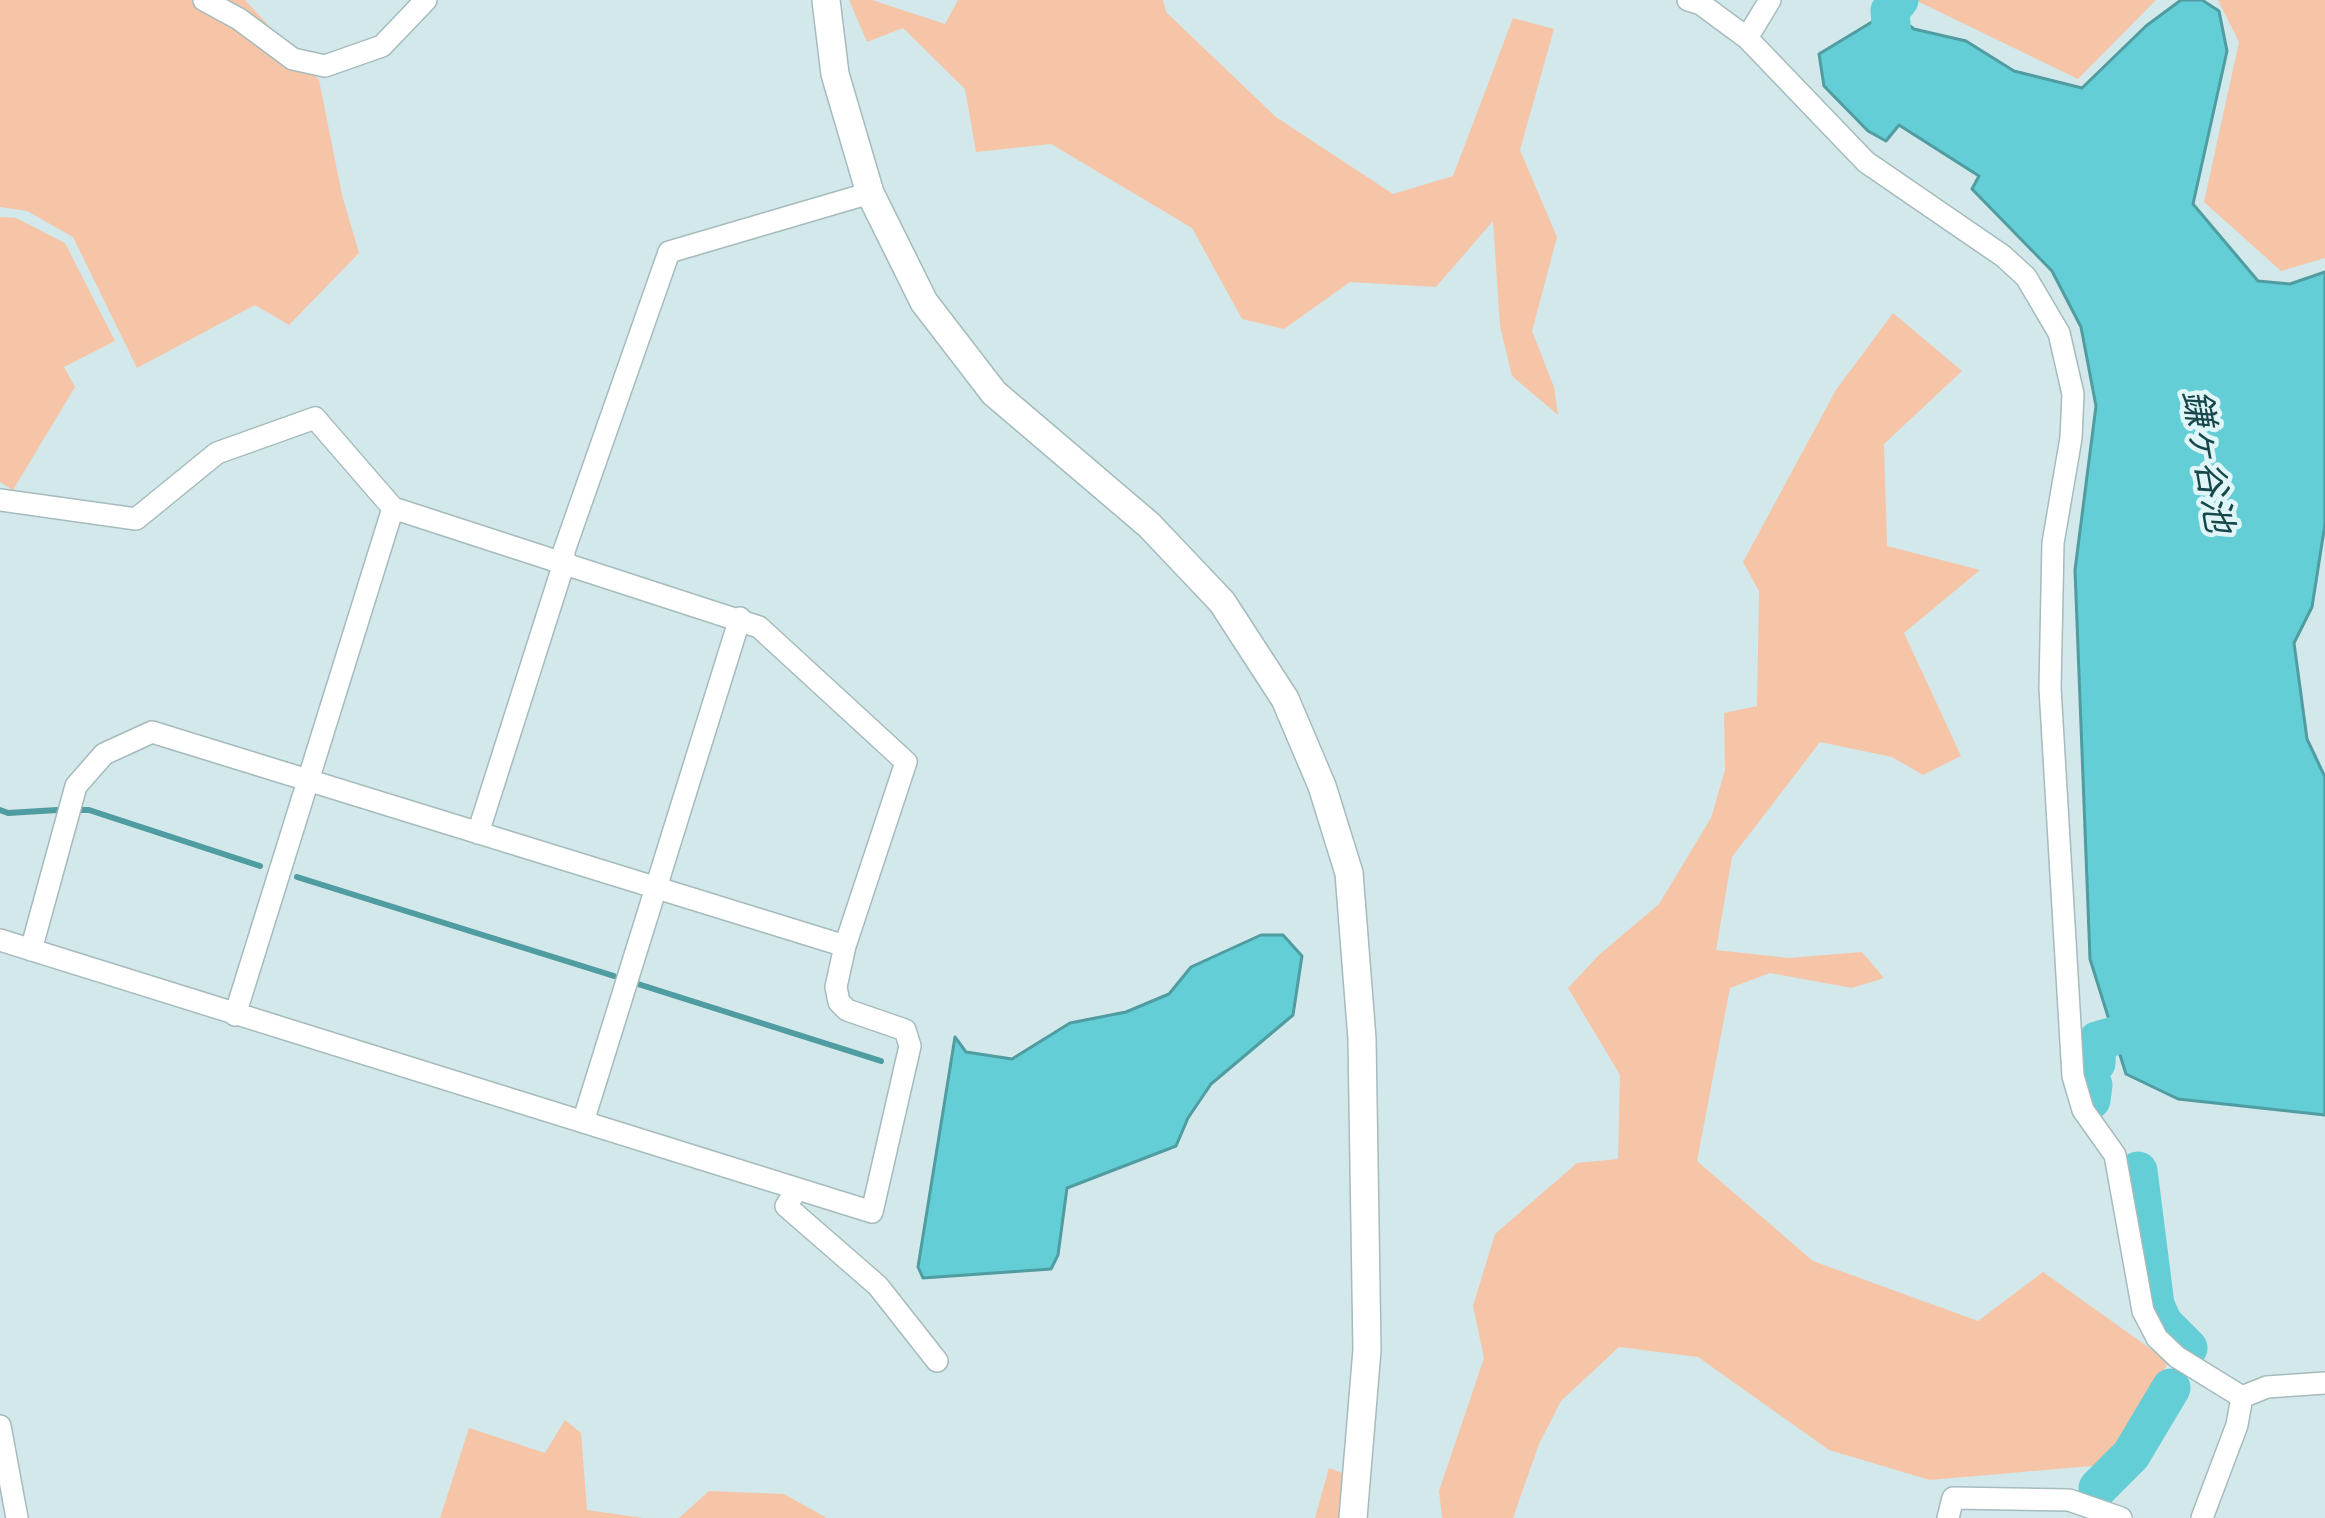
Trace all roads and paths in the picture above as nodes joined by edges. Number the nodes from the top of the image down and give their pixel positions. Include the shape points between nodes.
1 (204, 0) edge
2 (426, 0) edge
3 (826, 0) edge
4 (1688, 0) edge
5 (1770, 0) edge
6 (1747, 38) junction
7 (870, 193) junction
8 (0, 500) edge
9 (393, 508) junction
10 (564, 562) junction
11 (740, 618) junction
12 (306, 781) junction
13 (478, 833) junction
14 (656, 886) junction
15 (0, 940) edge
16 (845, 946) junction
17 (31, 950) junction
18 (235, 1015) junction
19 (584, 1122) junction
20 (796, 1191) junction
21 (937, 1361) dead end
22 (2325, 1383) edge
23 (2242, 1397) junction
24 (0, 1426) edge
25 (17, 1518) edge
26 (1353, 1518) edge
27 (1948, 1518) edge
28 (2121, 1518) edge
29 (2202, 1518) edge

1 - 2 street via 293,59 325,66 382,46
3 - 7 street via 835,74
4 - 6 street
5 - 6 street
6 - 23 street via 1866,162 2026,277 2059,333 2073,394 2072,438 2053,543 2050,688 2073,1076 2084,1110 2115,1156 2143,1311 2157,1338
7 - 10 street via 669,251
7 - 26 street via 924,302 994,393 1149,525 1222,602 1285,699 1322,786 1348,873 1362,1039 1367,1350
8 - 9 street via 136,519 217,453 315,418
9 - 10 street
9 - 12 street
10 - 11 street
10 - 13 street
11 - 14 street
11 - 16 street via 906,762
12 - 13 street
12 - 17 street via 152,732 104,754 76,786
12 - 18 street
13 - 14 street
14 - 16 street
14 - 19 street
15 - 17 street
16 - 20 street via 839,1003 905,1030 910,1046 872,1212
17 - 18 street
18 - 19 street
19 - 20 street
20 - 21 street via 786,1205 878,1286
22 - 23 street
23 - 29 street
24 - 25 street
27 - 28 street via 1954,1498 2069,1500

